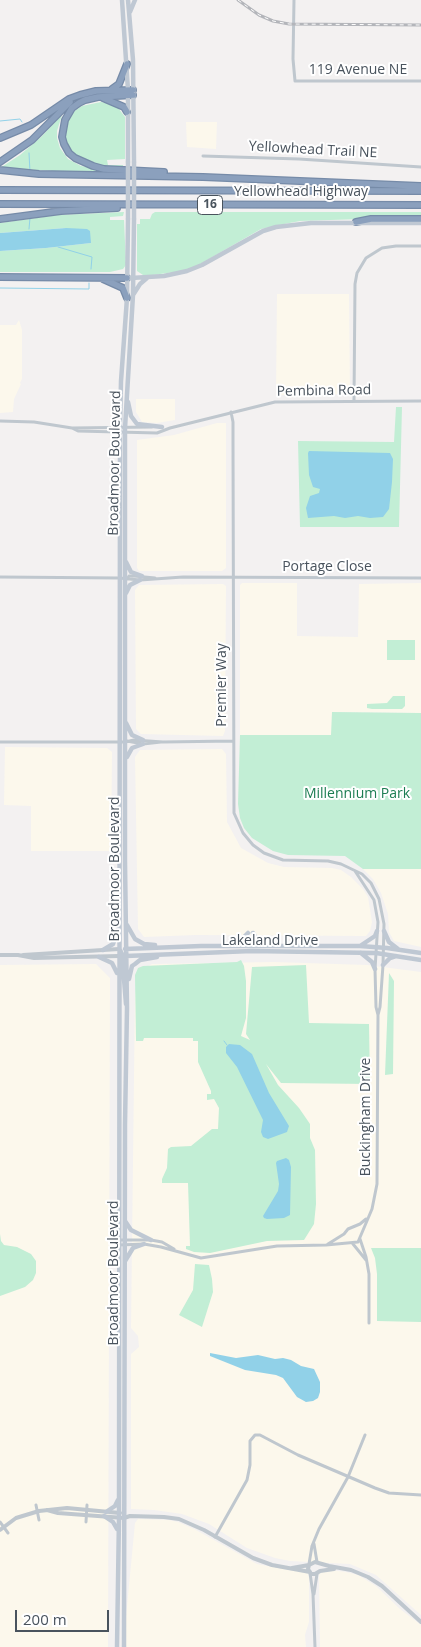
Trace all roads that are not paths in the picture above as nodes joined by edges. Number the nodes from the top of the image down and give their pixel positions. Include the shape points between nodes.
1 (122, 0) edge
2 (128, 0) edge
3 (135, 0) edge
4 (294, 0) edge
5 (130, 18) junction
6 (126, 64) junction
7 (421, 81) edge
8 (109, 91) junction
9 (130, 93) junction
10 (80, 95) junction
11 (98, 97) junction
12 (128, 112) junction
13 (0, 138) edge
14 (203, 156) dead end
15 (0, 162) edge
16 (421, 167) edge
17 (0, 170) edge
18 (203, 177) junction
19 (421, 186) edge
20 (0, 190) edge
21 (421, 191) edge
22 (0, 204) edge
23 (139, 205) junction
24 (421, 205) edge
25 (0, 219) edge
26 (421, 219) edge
27 (356, 222) junction
28 (421, 223) edge
29 (421, 246) edge
30 (0, 277) edge
31 (99, 278) junction
32 (131, 278) junction
33 (148, 278) junction
34 (130, 297) junction
35 (127, 390) junction
36 (354, 401) junction
37 (421, 401) edge
38 (231, 412) junction
39 (0, 421) edge
40 (162, 427) junction
41 (170, 428) junction
42 (123, 430) junction
43 (125, 561) junction
44 (0, 577) edge
45 (119, 578) junction
46 (141, 578) junction
47 (233, 578) junction
48 (421, 578) edge
49 (126, 579) junction
50 (125, 594) junction
51 (125, 721) junction
52 (126, 741) junction
53 (233, 741) junction
54 (0, 742) edge
55 (119, 742) junction
56 (143, 742) junction
57 (125, 761) junction
58 (354, 870) junction
59 (119, 923) junction
60 (127, 924) junction
61 (377, 931) junction
62 (384, 931) junction
63 (232, 945) junction
64 (267, 946) junction
65 (360, 946) junction
66 (174, 947) junction
67 (119, 949) junction
68 (126, 949) junction
69 (103, 950) junction
70 (377, 950) junction
71 (383, 950) junction
72 (398, 952) junction
73 (188, 953) junction
74 (360, 953) junction
75 (421, 953) edge
76 (0, 955) edge
77 (20, 955) junction
78 (123, 956) junction
79 (100, 957) junction
80 (421, 960) edge
81 (383, 965) junction
82 (375, 969) junction
83 (119, 980) junction
84 (127, 985) junction
85 (127, 1008) junction
86 (378, 1015) junction
87 (367, 1218) junction
88 (125, 1220) junction
89 (354, 1227) junction
90 (344, 1234) junction
91 (360, 1236) junction
92 (151, 1240) junction
93 (119, 1242) junction
94 (125, 1242) junction
95 (350, 1243) junction
96 (144, 1244) junction
97 (326, 1245) junction
98 (179, 1252) junction
99 (366, 1261) junction
100 (125, 1262) junction
101 (369, 1323) dead end
102 (365, 1436) dead end
103 (348, 1477) junction
104 (421, 1496) edge
105 (119, 1499) junction
106 (36, 1505) dead end
107 (87, 1510) junction
108 (37, 1511) junction
109 (105, 1514) junction
110 (123, 1515) junction
111 (38, 1520) dead end
112 (0, 1522) edge
113 (86, 1522) dead end
114 (2, 1528) edge
115 (118, 1531) junction
116 (8, 1533) dead end
117 (215, 1537) junction
118 (314, 1544) junction
119 (318, 1563) junction
120 (309, 1564) junction
121 (290, 1568) junction
122 (339, 1568) junction
123 (318, 1572) junction
124 (310, 1573) junction
125 (314, 1594) junction
126 (421, 1622) edge
127 (117, 1647) edge
128 (124, 1647) edge
129 (315, 1647) edge

1 - 6 main road
2 - 5 main road
3 - 5 main road
4 - 7 street, 119 Avenue NE via 296,81
5 - 9 main road
6 - 8 highway via 119,84
6 - 9 main road
8 - 9 highway
8 - 10 highway
9 - 11 highway
9 - 12 main road, Broadmoor Boulevard
9 - 32 main road, Broadmoor Boulevard, bridge via 134,162
10 - 13 highway via 31,125
10 - 15 highway via 32,140
11 - 12 highway via 118,104
11 - 18 highway via 79,103 64,120 62,137 75,158 104,169
12 - 32 main road, Broadmoor Boulevard, bridge
14 - 16 street, Yellowhead Trail NE
17 - 18 highway via 39,174
18 - 19 highway
20 - 21 highway, Yellowhead Highway / 16
22 - 23 highway, Yellowhead Highway / 16
23 - 24 highway, Yellowhead Highway / 16
23 - 25 highway
26 - 27 highway
27 - 28 main road
27 - 33 main road via 276,227 187,271
29 - 36 street via 382,248 366,258 357,273
30 - 31 highway
31 - 32 highway
31 - 34 highway via 123,288
32 - 33 main road
32 - 34 main road, Broadmoor Boulevard
33 - 34 main road
34 - 35 main road, Broadmoor Boulevard
34 - 42 main road, Broadmoor Boulevard via 121,381
35 - 40 main road via 131,416 137,424
35 - 42 main road, Broadmoor Boulevard
36 - 37 street, Pembina Road
36 - 38 street, Pembina Road via 280,401
38 - 41 street, Pembina Road
38 - 47 street, Premier Way
39 - 42 street
40 - 41 street, Pembina Road
40 - 42 street, Pembina Road
41 - 42 street, Pembina Road via 157,432
42 - 43 main road, Broadmoor Boulevard
42 - 45 main road, Broadmoor Boulevard
43 - 46 main road via 131,572
43 - 49 main road, Broadmoor Boulevard
44 - 45 street
45 - 49 street
45 - 55 main road, Broadmoor Boulevard
46 - 47 street, Portage Close
46 - 49 street, Portage Close via 129,576
46 - 50 main road via 130,585
47 - 48 street, Portage Close
47 - 53 street, Premier Way
49 - 50 main road, Broadmoor Boulevard
50 - 51 main road, Broadmoor Boulevard
51 - 52 main road, Broadmoor Boulevard
51 - 56 main road via 132,735
52 - 55 street
52 - 56 street
52 - 57 main road, Broadmoor Boulevard
53 - 56 street
53 - 58 street, Premier Way via 234,813 240,829 253,845 277,858 328,861
54 - 55 street
55 - 59 main road, Broadmoor Boulevard
56 - 57 main road via 132,748
57 - 60 main road, Broadmoor Boulevard
58 - 61 street via 374,900
58 - 62 street, Premier Way via 371,883 379,899
59 - 67 main road, Broadmoor Boulevard
59 - 69 main road via 113,944
60 - 66 main road via 134,938 141,943
60 - 68 main road, Broadmoor Boulevard
61 - 65 main road
61 - 70 street
62 - 71 street, Premier Way
62 - 72 main road
63 - 64 main road, Lakeland Drive
63 - 64 main road via 250,933
63 - 66 main road, Lakeland Drive
64 - 65 main road, Lakeland Drive
65 - 70 main road, Lakeland Drive
66 - 68 main road, Lakeland Drive
67 - 68 main road, Lakeland Drive
67 - 69 street
67 - 78 main road, Broadmoor Boulevard
68 - 78 main road, Broadmoor Boulevard
69 - 77 street
70 - 71 main road, Lakeland Drive
70 - 74 main road, Lakeland Drive
70 - 82 street, Buckingham Drive
71 - 72 main road, Lakeland Drive
71 - 81 street, Buckingham Drive
72 - 75 main road, Lakeland Drive
72 - 80 main road, Lakeland Drive
72 - 81 main road
73 - 74 main road, Lakeland Drive
73 - 78 main road, Lakeland Drive
73 - 84 main road via 140,960 132,966
74 - 82 main road via 372,962
76 - 77 street
77 - 79 street via 34,958
78 - 79 street
78 - 83 main road, Broadmoor Boulevard
78 - 84 main road, Broadmoor Boulevard
78 - 85 main road
79 - 83 main road via 114,964
81 - 86 street, Buckingham Drive
82 - 86 street, Buckingham Drive
83 - 93 main road, Broadmoor Boulevard
84 - 85 main road, Broadmoor Boulevard
85 - 88 main road, Broadmoor Boulevard
86 - 87 street, Buckingham Drive via 377,1184
87 - 89 street
87 - 91 street, Buckingham Drive
88 - 92 main road via 131,1230
88 - 94 main road, Broadmoor Boulevard
89 - 90 street
89 - 91 street
90 - 95 street
90 - 97 street
91 - 95 street via 357,1242
91 - 99 street
92 - 94 street
92 - 98 street
93 - 94 street
93 - 105 main road, Broadmoor Boulevard
94 - 96 street
94 - 100 main road, Broadmoor Boulevard
95 - 97 street
95 - 99 street
96 - 98 street
96 - 100 main road via 133,1248
97 - 98 street via 258,1248 210,1258
99 - 101 street
100 - 110 main road, Broadmoor Boulevard
102 - 103 street
103 - 104 street via 389,1493
103 - 117 street via 255,1434 250,1441 247,1480
103 - 118 street
105 - 109 main road
105 - 110 main road, Broadmoor Boulevard
106 - 108 street
107 - 108 street
107 - 109 street
107 - 113 street
108 - 111 street
108 - 114 street via 16,1518
109 - 110 street
109 - 115 main road
110 - 115 main road, Broadmoor Boulevard
110 - 117 street via 179,1519
110 - 128 main road, Broadmoor Boulevard
112 - 114 street
114 - 116 street
115 - 127 main road, Broadmoor Boulevard
117 - 121 street via 264,1563
118 - 119 street
118 - 120 street
119 - 120 street
119 - 122 street
119 - 123 street
120 - 121 street
120 - 124 street
121 - 124 street
122 - 123 street
122 - 126 street via 373,1580
123 - 124 street
123 - 125 street
124 - 125 street
125 - 129 street

